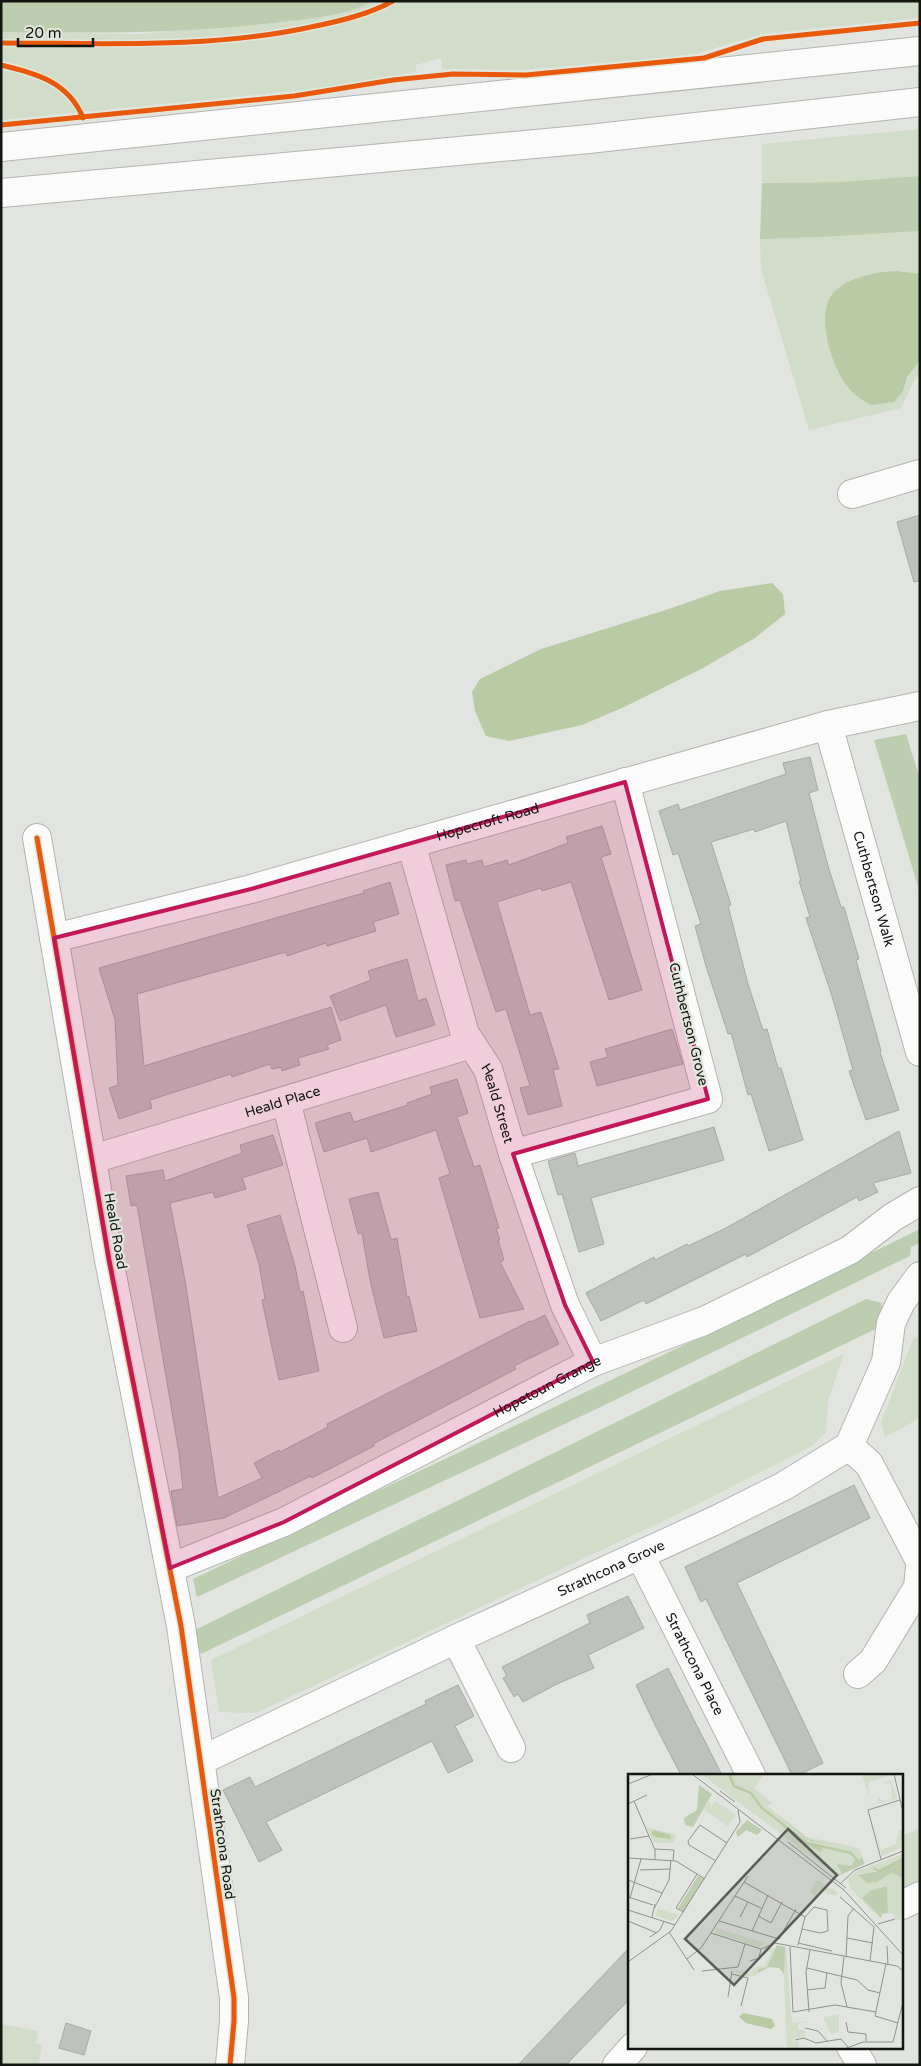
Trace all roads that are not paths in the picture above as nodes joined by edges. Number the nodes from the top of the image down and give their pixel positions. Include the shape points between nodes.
1 (920, 51) edge
2 (920, 102) edge
3 (1, 147) edge
4 (1, 193) edge
5 (920, 474) edge
6 (852, 494) dead end
7 (920, 706) edge
8 (828, 725) junction
9 (625, 782) junction
10 (37, 838) dead end
11 (411, 843) junction
12 (54, 938) junction
13 (471, 1044) junction
14 (920, 1052) edge
15 (286, 1101) junction
16 (513, 1154) junction
17 (93, 1159) junction
18 (920, 1201) edge
19 (920, 1276) edge
20 (343, 1328) dead end
21 (593, 1362) junction
22 (849, 1446) junction
23 (640, 1555) junction
24 (920, 1561) edge
25 (170, 1568) junction
26 (920, 1568) edge
27 (181, 1626) joint
28 (456, 1639) junction
29 (858, 1674) dead end
30 (511, 1748) dead end
31 (200, 1761) junction
32 (750, 1774) edge
33 (920, 1896) edge
34 (904, 1904) edge
35 (632, 2048) edge
36 (852, 2048) edge
37 (230, 2065) edge
38 (617, 2065) edge
39 (862, 2065) edge

1 - 3 street
2 - 4 street via 589,139
5 - 6 street
7 - 8 street, Hopecroft Road
8 - 9 street, Hopecroft Road
8 - 14 street, Cuthbertson Walk
9 - 11 street, Hopecroft Road
9 - 16 street, Cuthbertson Grove via 708,1099
10 - 12 street, Heald Road
11 - 12 street, Hopecroft Road via 242,891
11 - 13 street, Heald Street via 465,1034
12 - 17 street, Heald Road
13 - 15 street, Heald Place
13 - 16 street, Heald Street via 488,1069
15 - 17 street, Heald Place
15 - 20 street via 335,1256
16 - 21 street, Heald Street via 565,1305
17 - 25 street, Heald Road via 109,1260
18 - 21 street, Hopetoun Grange via 850,1250 704,1321
19 - 22 street via 892,1323 886,1362
21 - 25 street, Hopetoun Grange via 284,1522
22 - 23 street, Strathcona Grove via 784,1486
22 - 24 street via 869,1464
23 - 28 street, Strathcona Grove
23 - 32 street, Strathcona Place
25 - 27 street, Heald Road
26 - 29 street via 918,1587 873,1661
27 - 31 street, Strathcona Road
28 - 30 street
28 - 31 street, Strathcona Grove
31 - 37 street, Strathcona Road via 234,1998
33 - 34 street
35 - 38 street
36 - 39 street

